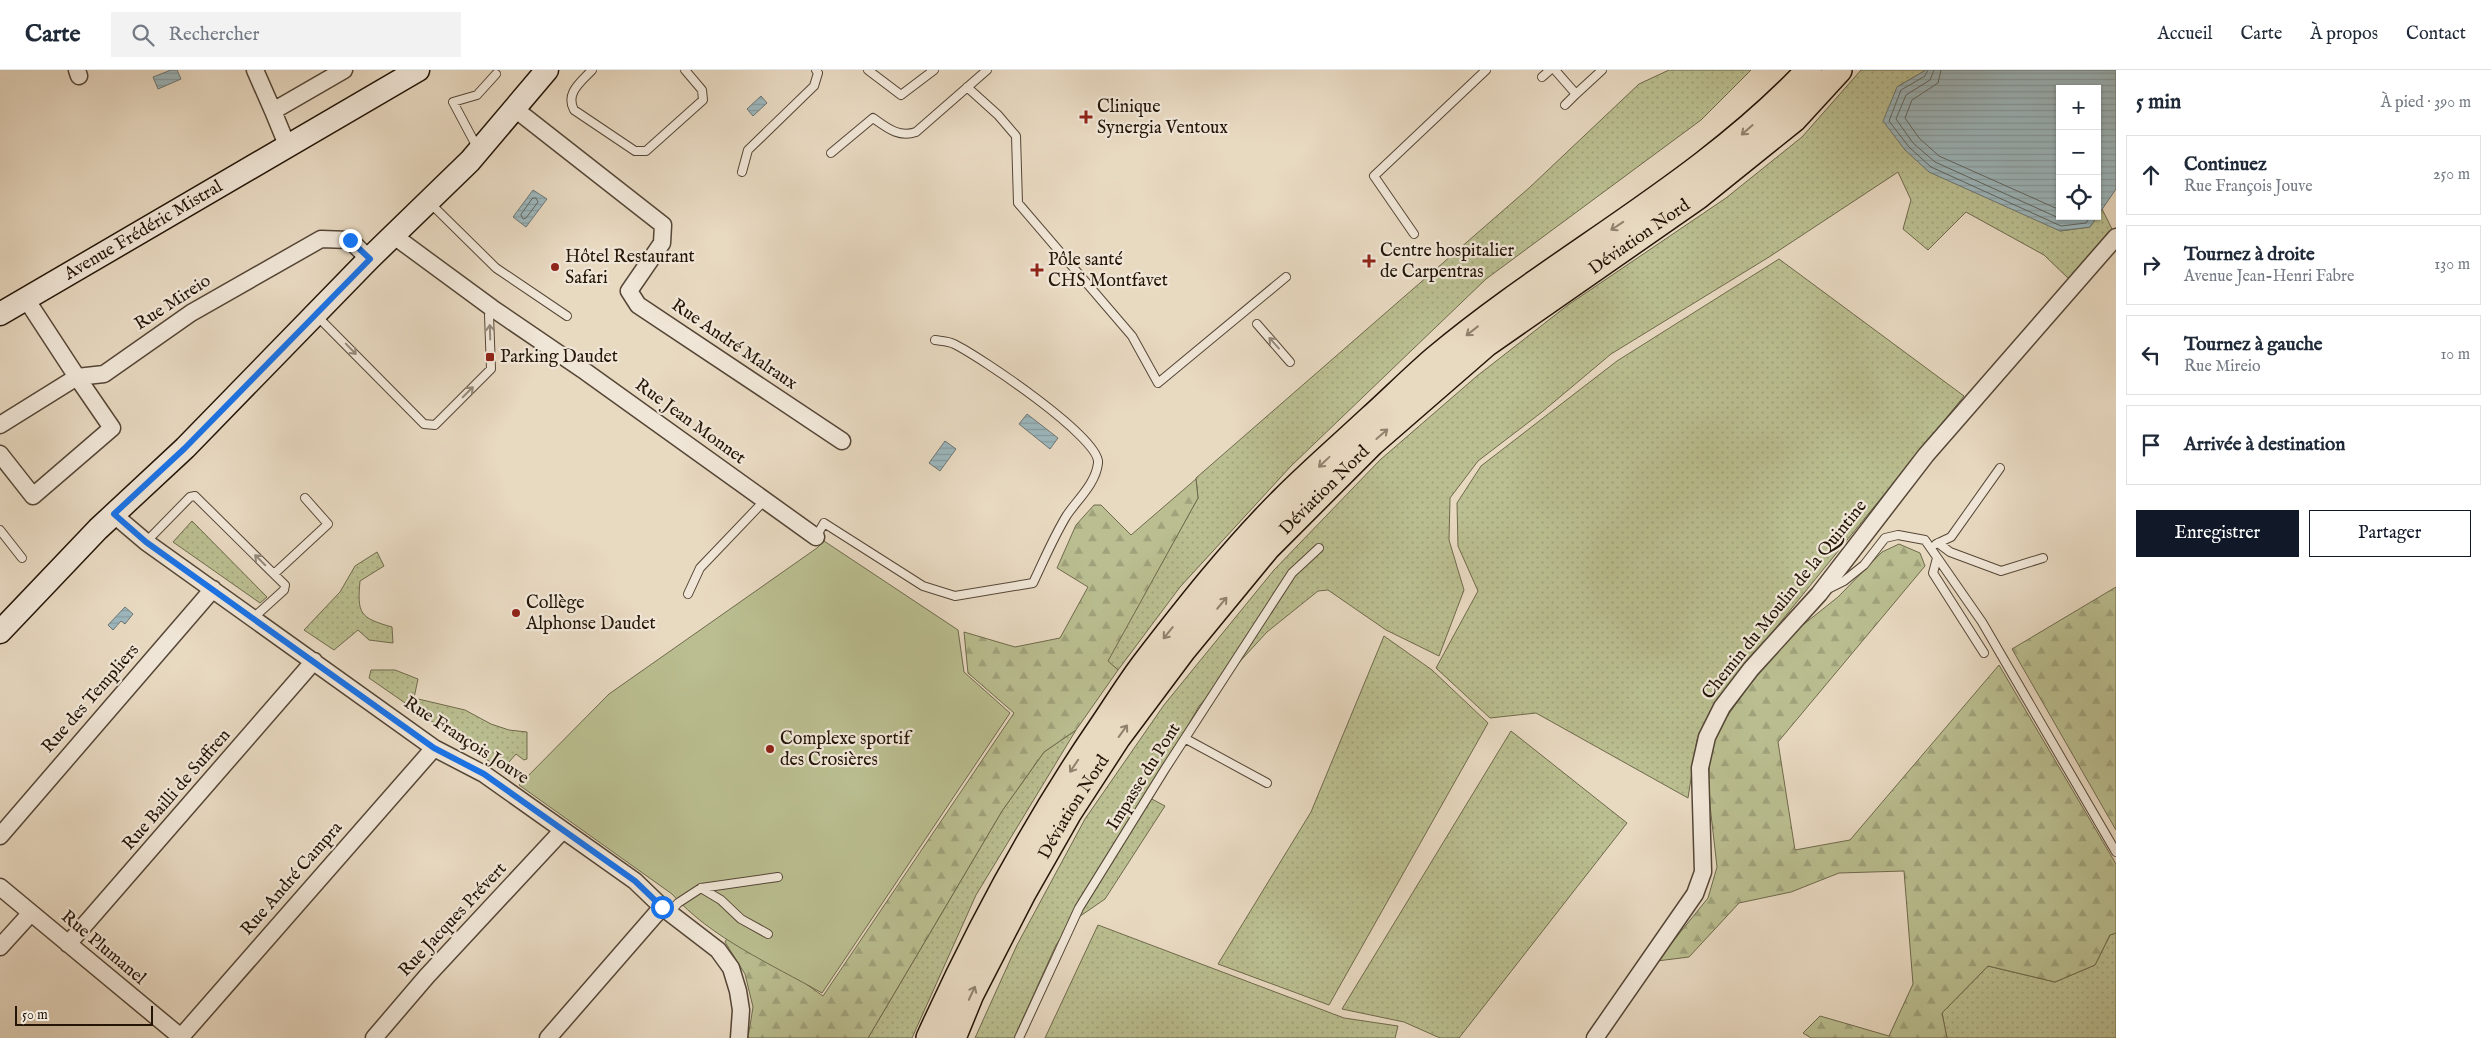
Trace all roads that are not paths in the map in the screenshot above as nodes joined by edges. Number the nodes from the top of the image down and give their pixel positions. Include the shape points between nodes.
1 (255, 70) edge
2 (344, 70) edge
3 (418, 70) edge
4 (537, 70) edge
5 (547, 70) edge
6 (592, 70) edge
7 (685, 70) edge
8 (816, 70) edge
9 (868, 70) edge
10 (934, 70) edge
11 (987, 70) edge
12 (1486, 70) edge
13 (1550, 70) edge
14 (1554, 70) edge
15 (1602, 70) edge
16 (1790, 70) edge
17 (1809, 70) edge
18 (1839, 70) edge
19 (496, 74) dead end
20 (1542, 76) dead end
21 (967, 87) junction
22 (1576, 94) junction
23 (1783, 97) junction
24 (1565, 105) dead end
25 (515, 109) junction
26 (273, 111) junction
27 (287, 145) junction
28 (479, 150) junction
29 (832, 153) dead end
30 (742, 172) dead end
31 (429, 202) junction
32 (1414, 234) dead end
33 (394, 236) junction
34 (2116, 237) edge
35 (370, 259) junction
36 (1286, 277) dead end
37 (26, 299) junction
38 (492, 308) junction
39 (0, 314) edge
40 (316, 315) junction
41 (567, 316) dead end
42 (1257, 324) dead end
43 (935, 340) dead end
44 (1290, 362) dead end
45 (77, 377) junction
46 (0, 425) edge
47 (842, 441) dead end
48 (0, 454) edge
49 (2000, 468) dead end
50 (305, 498) dead end
51 (765, 500) junction
52 (114, 514) junction
53 (0, 530) edge
54 (816, 537) joint
55 (146, 542) junction
56 (1938, 543) junction
57 (1319, 548) dead end
58 (1930, 548) junction
59 (22, 558) dead end
60 (1937, 558) junction
61 (2043, 558) dead end
62 (274, 574) junction
63 (213, 589) junction
64 (688, 594) dead end
65 (1820, 594) junction
66 (252, 619) junction
67 (0, 632) edge
68 (1984, 653) dead end
69 (314, 661) junction
70 (1186, 739) junction
71 (434, 748) junction
72 (1267, 783) dead end
73 (562, 831) junction
74 (0, 836) edge
75 (2116, 852) edge
76 (778, 877) dead end
77 (0, 887) edge
78 (701, 888) junction
79 (666, 909) junction
80 (30, 914) junction
81 (768, 934) dead end
82 (68, 944) junction
83 (0, 947) edge
84 (181, 1038) edge
85 (374, 1038) edge
86 (548, 1038) edge
87 (739, 1038) edge
88 (929, 1038) edge
89 (953, 1038) edge
90 (1020, 1038) edge
91 (1596, 1038) edge

1 - 26 street
2 - 26 street
3 - 27 main road, Avenue Frédéric Mistral
4 - 25 main road
5 - 25 main road
6 - 7 lane via 570,95 574,110 635,151 646,151 703,100 702,90
8 - 30 lane via 814,86 748,150
9 - 10 lane via 901,95
11 - 21 lane
12 - 32 lane via 1374,176
13 - 20 lane
14 - 22 lane
15 - 22 lane
16 - 23 main road via 1784,77
17 - 23 main road, Déviation Nord
89 -> 18 main road, Déviation Nord via 971,994 1068,814 1118,737 1183,650 1267,548 1372,443 1486,344 1697,197 1794,119
19 - 28 lane via 477,96 453,102
21 - 29 lane via 916,132 906,136 890,131 873,118
21 - 36 lane via 1016,136 1018,203 1132,336 1158,383
22 - 24 lane
23 -> 88 main road, Déviation Nord via 1734,141 1647,206 1541,278 1435,359 1282,500 1210,580 1143,665 1062,784 1010,872 960,968
25 - 28 main road
25 - 47 street, Rue André Malraux via 663,225 662,243 629,291 638,305
26 - 27 street
27 - 37 main road, Avenue Frédéric Mistral
28 - 31 main road
31 - 33 main road
31 - 41 lane via 496,268
33 - 35 main road
33 - 38 street, Rue Jean Monnet
34 - 65 street, Chemin du Moulin de la Quintine via 1926,455
35 - 40 main road
35 - 45 street, Rue Mireio via 350,240 322,239 191,313 104,374
37 - 39 main road, Avenue Frédéric Mistral
37 - 45 street
40 -> 38 lane via 424,424 435,425 491,369 489,315
38 - 51 street, Rue Jean Monnet
40 - 52 main road via 185,448
44 -> 42 lane
43 - 54 lane via 952,343 1005,376 1078,432 1090,444 1098,461 1095,477 1067,516 1033,583 955,596 923,586 824,523
45 - 46 street
45 - 48 street via 112,428 33,496
49 - 56 lane via 1950,537
50 - 62 lane via 328,524
51 - 54 street, Rue Jean Monnet
51 - 64 lane via 700,568
52 - 55 street, Rue François Jouve
52 - 67 main road
53 - 59 lane
62 -> 55 lane via 195,496 190,497
55 - 63 street, Rue François Jouve
56 - 58 lane
56 - 61 lane via 1950,552 2001,571
57 - 70 lane, Impasse du Pont via 1292,573
58 - 60 lane
58 - 65 lane via 1925,540 1907,536 1885,538 1864,565
60 - 68 lane via 1933,574
60 - 75 lane via 1982,622
62 - 66 lane via 285,585 284,590
63 - 66 street, Rue François Jouve
63 - 74 street, Rue des Templiers
65 - 91 street, Chemin du Moulin de la Quintine via 1751,669 1722,707 1707,737 1700,768 1703,872 1695,894
66 - 69 street, Rue François Jouve
69 - 71 street, Rue François Jouve
69 - 82 street, Rue Bailli de Suffren
70 - 72 lane
70 - 90 lane, Impasse du Pont via 1079,908
71 - 73 street, Rue François Jouve via 484,774
71 - 84 street, Rue André Campra
73 - 79 street, Rue François Jouve via 635,881
73 - 85 street, Rue Jacques Prévert
76 - 78 lane
77 - 80 street, Rue Plumanel
78 - 79 lane
78 - 81 lane via 721,900 741,919
79 - 86 street
79 - 87 street, Rue François Jouve via 718,950 731,968 741,1010
80 - 82 street, Rue Plumanel
80 - 83 street
82 - 84 street, Rue Plumanel

